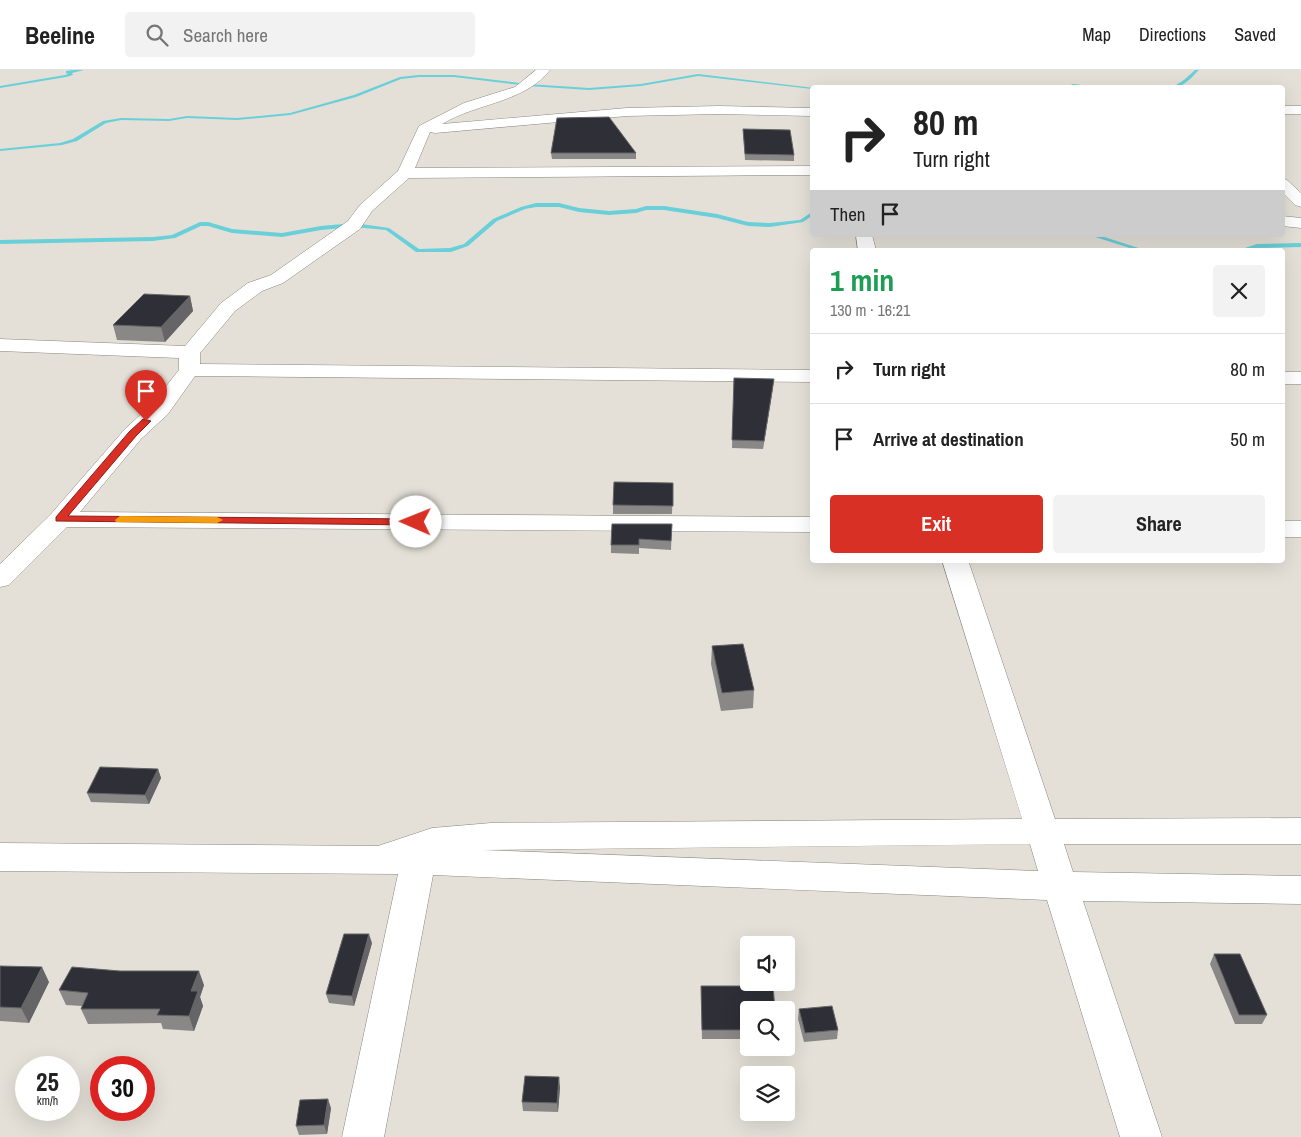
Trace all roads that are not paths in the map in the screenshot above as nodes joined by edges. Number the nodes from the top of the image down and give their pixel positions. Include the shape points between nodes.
1 (544, 70) edge
2 (1285, 110) edge
3 (1301, 110) edge
4 (810, 112) edge
5 (424, 130) junction
6 (810, 171) edge
7 (405, 173) junction
8 (1286, 176) edge
9 (1301, 202) edge
10 (1285, 221) edge
11 (1301, 222) edge
12 (0, 345) edge
13 (190, 361) junction
14 (810, 376) edge
15 (1285, 378) edge
16 (1301, 378) edge
17 (60, 519) junction
18 (810, 525) edge
19 (1285, 529) edge
20 (1301, 529) edge
21 (956, 563) edge
22 (0, 579) edge
23 (1301, 830) edge
24 (1041, 832) junction
25 (0, 857) edge
26 (372, 859) junction
27 (418, 862) junction
28 (1060, 886) junction
29 (1301, 890) edge
30 (363, 1137) edge
31 (1142, 1137) edge

1 - 5 street via 520,90 468,106
2 - 3 street
4 - 5 street via 627,112
5 - 7 street
6 - 7 street
7 - 13 street via 366,208 354,225 277,279 255,287 228,306
8 - 9 street
10 - 11 street
12 - 13 street
13 - 14 street
13 - 17 street via 160,409 133,434
15 - 16 street
17 - 18 street
17 - 22 street
19 - 20 street
21 - 24 street
23 - 24 street
24 - 26 street via 491,836 432,841
24 - 28 street
25 - 26 street
26 - 27 street
27 - 28 street
27 - 30 street
28 - 29 street
28 - 31 street

